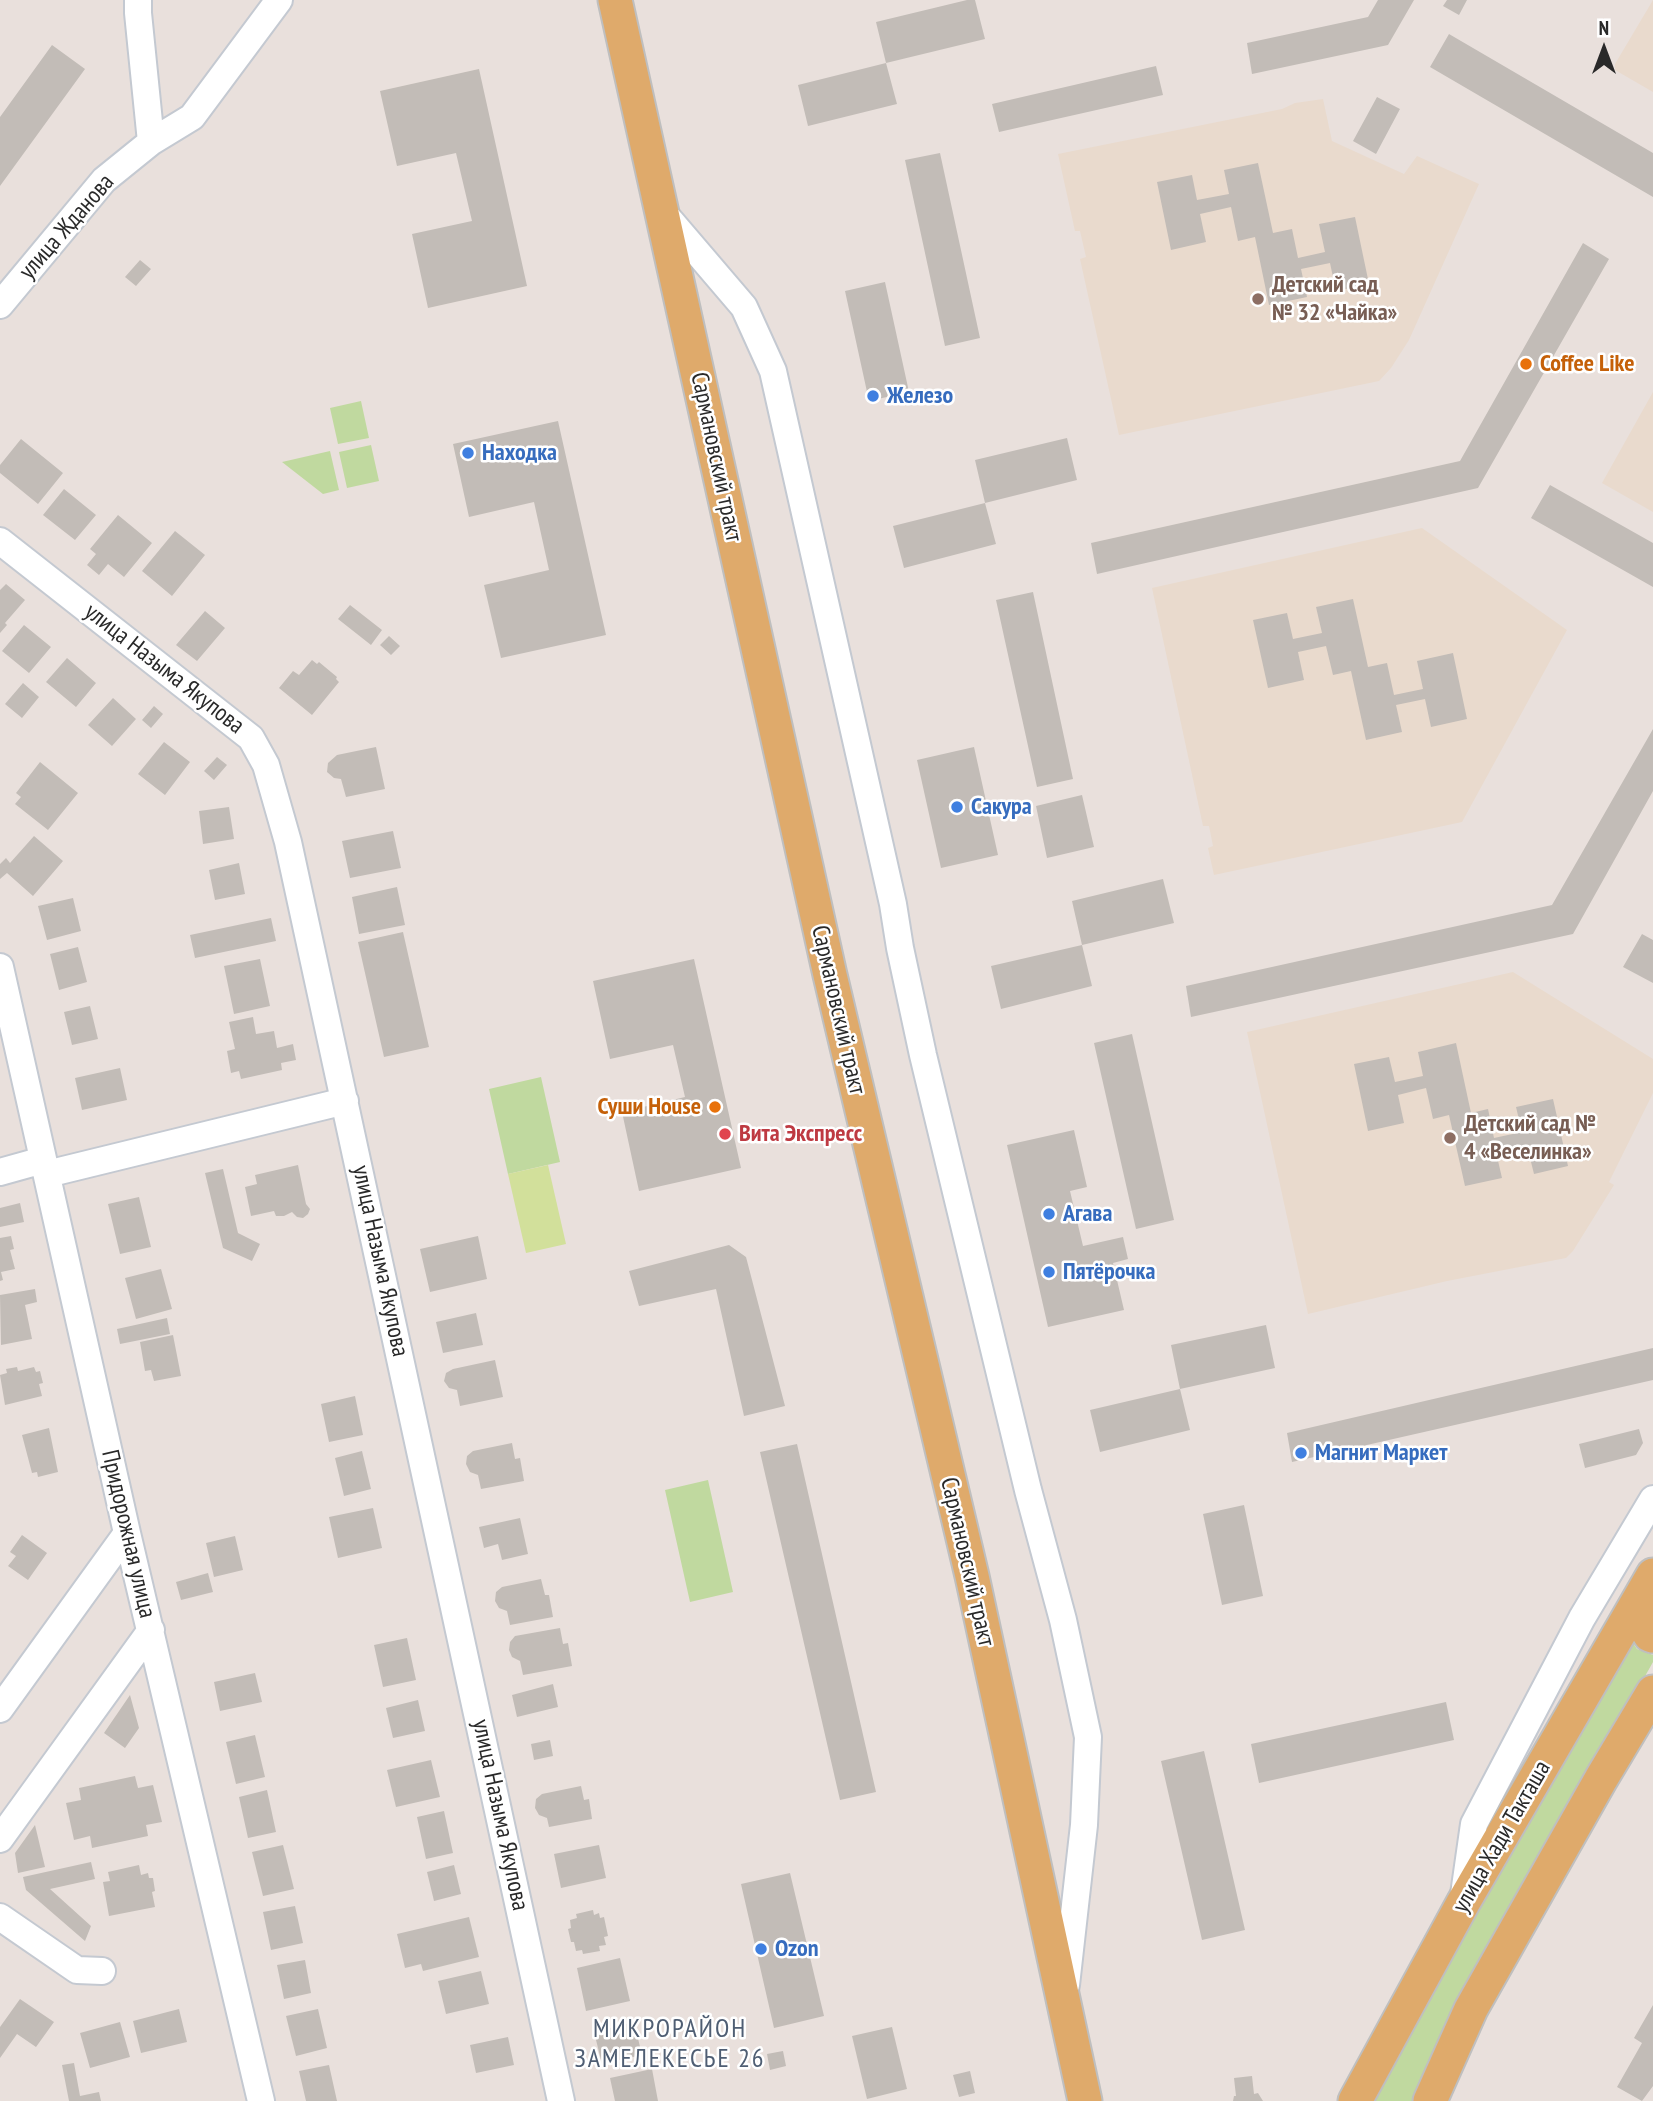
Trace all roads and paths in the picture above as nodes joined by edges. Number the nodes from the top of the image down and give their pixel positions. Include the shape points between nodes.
1 (279, 0) edge
2 (615, 0) edge
3 (134, 4) edge
4 (151, 142) junction
5 (662, 211) junction
6 (0, 306) edge
7 (0, 541) edge
8 (0, 967) edge
9 (345, 1101) junction
10 (45, 1167) junction
11 (0, 1172) edge
12 (1653, 1499) edge
13 (1642, 1529) edge
14 (127, 1533) junction
15 (1647, 1585) edge
16 (151, 1629) junction
17 (1653, 1636) edge
18 (1653, 1692) edge
19 (0, 1709) edge
20 (0, 1839) edge
21 (1463, 1903) junction
22 (0, 1917) edge
23 (102, 1971) dead end
24 (1064, 2008) junction
25 (261, 2101) edge
26 (562, 2101) edge
27 (1085, 2101) edge
28 (1355, 2101) edge
29 (1430, 2101) edge

1 - 4 street, улица Жданова via 192,117
2 - 5 main road, Сармановский тракт
3 - 4 street
4 - 6 street, улица Жданова via 104,180
5 - 24 main road, Сармановский тракт via 830,975 972,1576
5 - 24 street via 744,307 773,371 923,1055 1062,1620 1088,1737 1084,1825
7 - 9 street, улица Назыма Якупова via 251,737 266,765 288,842
8 - 10 street, Придорожная улица
9 - 10 street
9 - 26 street, улица Назыма Якупова
10 - 11 street
10 - 14 street, Придорожная улица
12 - 13 street
13 - 21 street via 1582,1618 1474,1824
14 - 16 street, Придорожная улица
14 - 19 street
15 - 17 main road via 1641,1621
15 - 21 main road, улица Хади Такташа
16 - 20 street
16 - 25 street, Придорожная улица
18 - 29 main road via 1471,2009
21 - 28 main road, улица Хади Такташа
22 - 23 street via 77,1969
24 - 27 main road, Сармановский тракт

